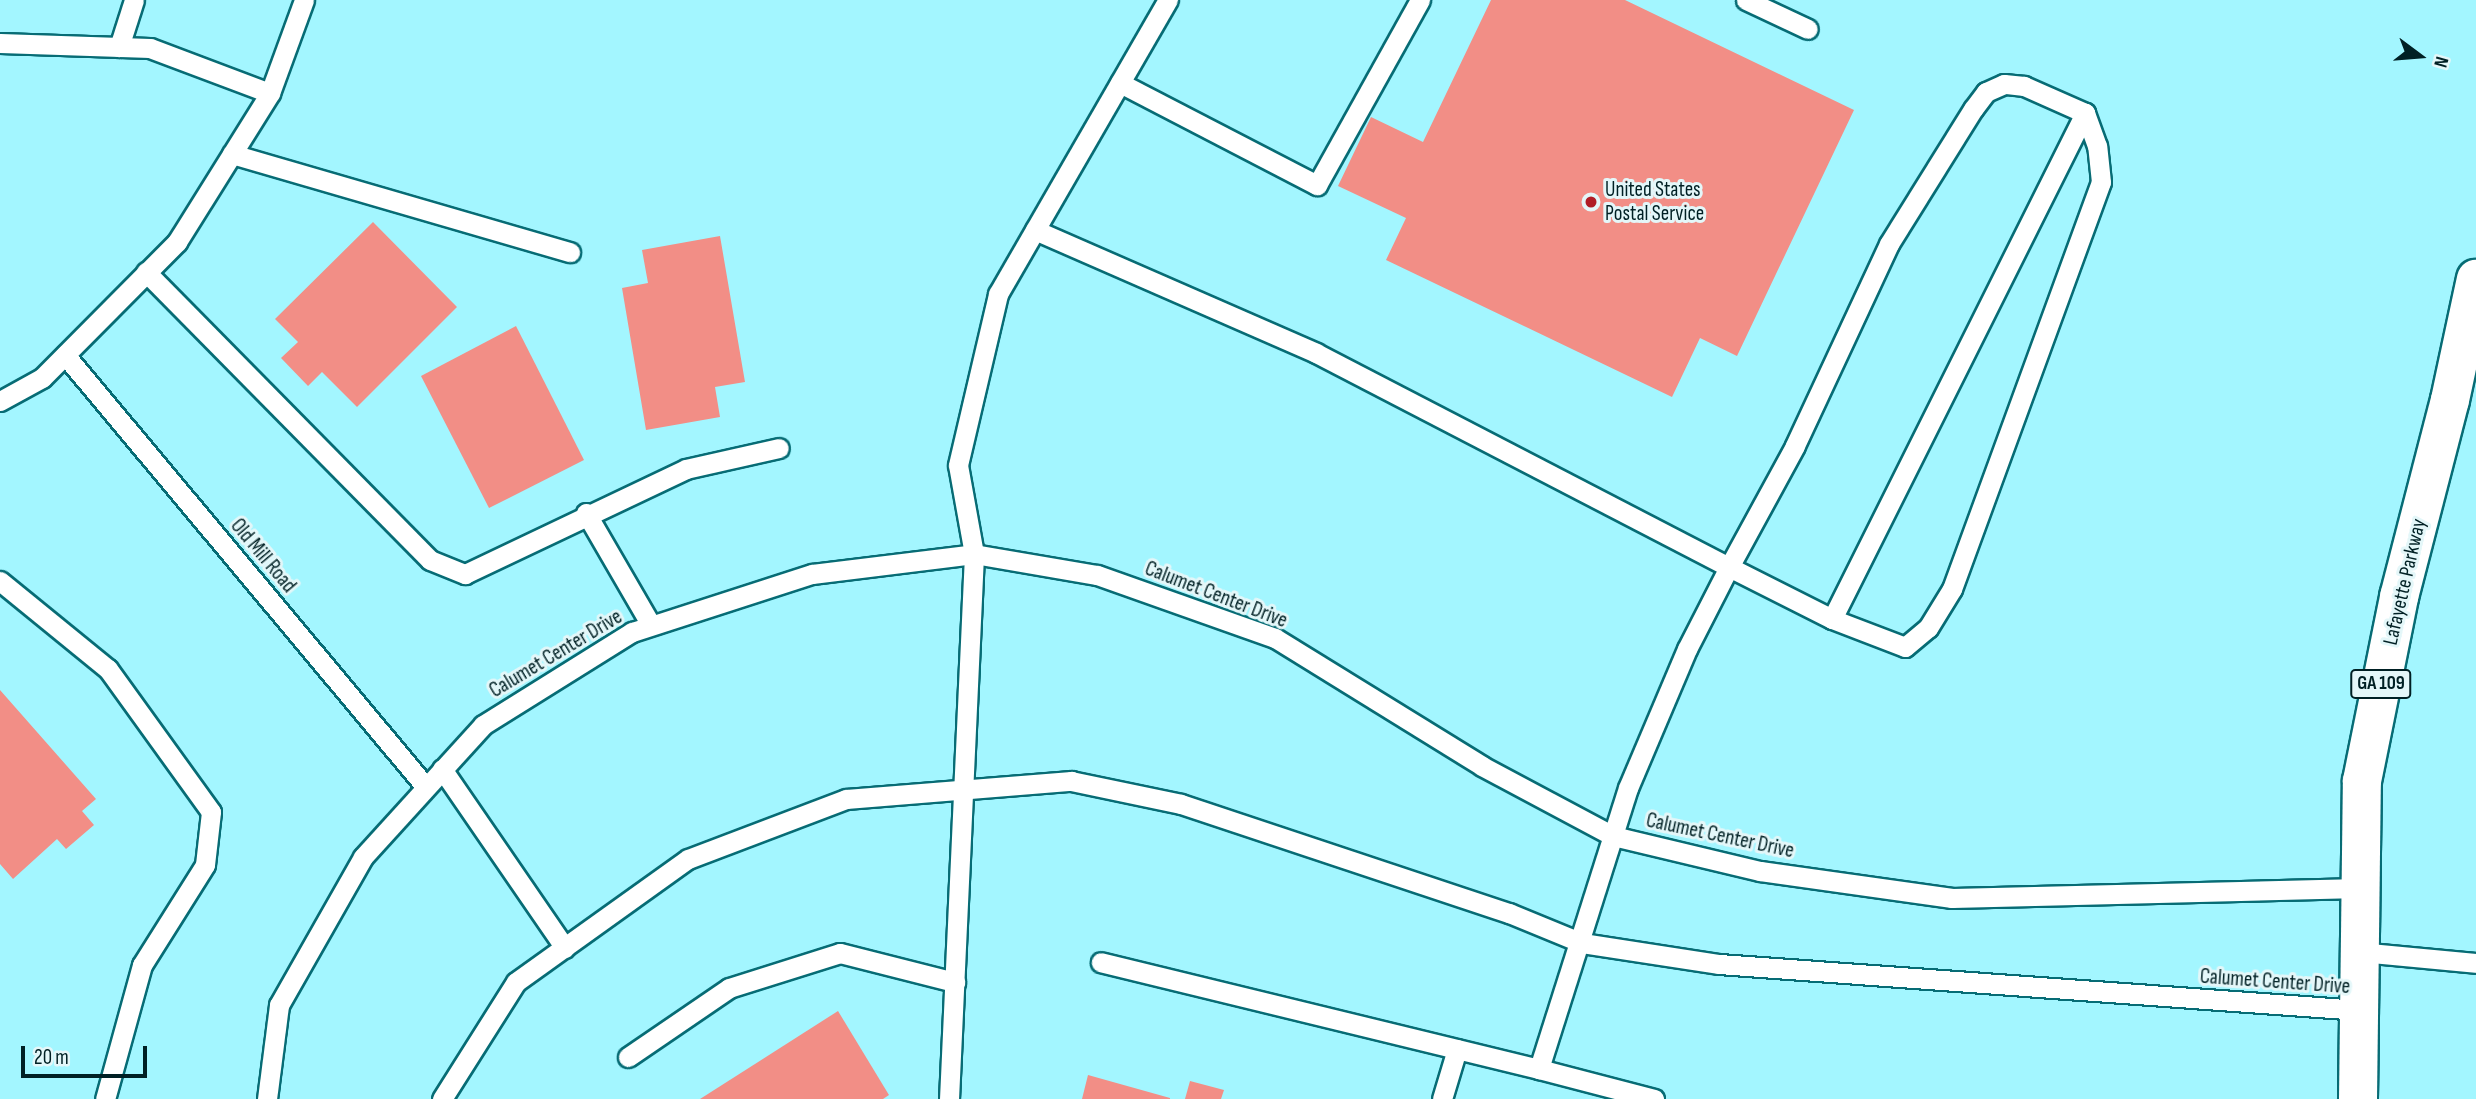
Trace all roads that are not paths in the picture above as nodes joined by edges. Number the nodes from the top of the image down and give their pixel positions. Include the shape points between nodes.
1 (134, 0) edge
2 (304, 0) edge
3 (1168, 0) edge
4 (1420, 0) edge
5 (1746, 0) edge
6 (1808, 29) dead end
7 (0, 43) edge
8 (119, 47) junction
9 (1120, 83) junction
10 (270, 93) junction
11 (2085, 113) junction
12 (232, 154) junction
13 (1035, 230) junction
14 (570, 252) dead end
15 (146, 272) junction
16 (2476, 279) edge
17 (65, 355) junction
18 (0, 401) edge
19 (779, 449) dead end
20 (586, 513) junction
21 (974, 554) junction
22 (1729, 567) junction
23 (0, 581) edge
24 (1832, 619) junction
25 (651, 625) junction
26 (442, 769) junction
27 (426, 787) junction
28 (964, 790) junction
29 (1613, 836) junction
30 (2360, 888) junction
31 (1582, 943) junction
32 (565, 948) junction
33 (2360, 953) junction
34 (1101, 962) dead end
35 (2476, 963) edge
36 (955, 982) junction
37 (2359, 1010) junction
38 (1457, 1049) junction
39 (628, 1057) dead end
40 (1539, 1069) junction
41 (1585, 1091) edge
42 (105, 1099) edge
43 (267, 1099) edge
44 (442, 1099) edge
45 (949, 1099) edge
46 (1443, 1099) edge
47 (1654, 1099) edge
48 (2358, 1099) edge

1 - 8 lane
2 - 10 lane
3 - 9 lane
4 - 9 lane via 1317,185
5 - 6 lane
7 - 8 lane
8 - 10 lane via 150,48
9 - 13 lane
10 - 12 lane
11 - 22 lane via 2024,86 2004,84 1986,92 1889,244 1795,446
11 - 24 lane
11 - 24 lane via 2097,146 2101,182 1952,589 1928,628 1905,647
12 - 14 lane
12 - 15 lane via 177,242
13 - 21 lane via 998,294 958,465
13 - 22 lane via 1316,353
15 - 17 lane
15 - 20 lane via 430,560 465,575
16 - 30 highway, Lafayette Parkway / GA 109 via 2399,597 2362,781
17 - 18 lane via 42,378
17 - 27 lane, Old Mill Road
19 - 20 lane via 686,469
20 - 25 lane
21 - 25 lane, Calumet Center Drive via 812,574
21 - 28 lane
21 - 29 lane, Calumet Center Drive via 1097,575 1275,638 1482,766
22 - 24 lane
22 - 29 lane via 1687,649 1628,788
23 - 42 lane via 108,669 211,812 205,865 142,965
25 - 26 lane, Calumet Center Drive via 632,632 483,725
26 - 27 lane, Calumet Center Drive
26 - 32 lane
27 - 43 lane, Calumet Center Drive via 363,857 279,1005
28 - 31 lane, Calumet Center Drive via 1071,781 1181,804 1508,913
28 - 32 lane, Calumet Center Drive via 846,799 688,859
28 - 36 lane
29 - 30 lane, Calumet Center Drive via 1760,870 1952,898
29 - 31 lane
30 - 33 highway, Lafayette Parkway / GA 109
31 - 37 lane, Calumet Center Drive via 1719,964
31 - 40 lane
32 - 44 lane, Calumet Center Drive via 516,982
33 - 35 lane
33 - 37 highway, Lafayette Parkway / GA 109
34 - 38 lane
36 - 39 lane via 840,953 729,988
36 - 45 lane
37 - 48 highway, Lafayette Parkway / GA 109
38 - 40 lane
38 - 46 lane
40 - 41 lane
41 - 47 lane

